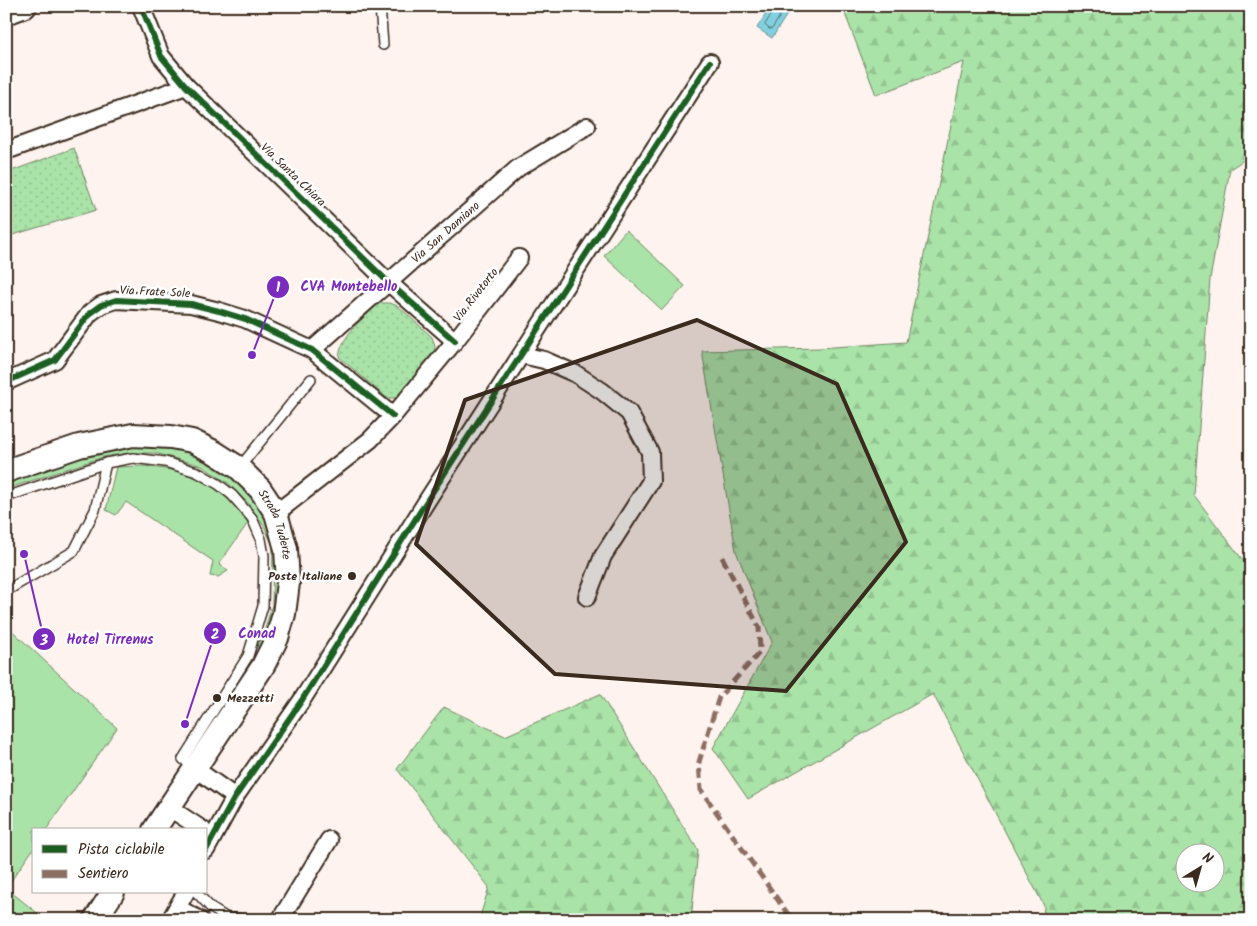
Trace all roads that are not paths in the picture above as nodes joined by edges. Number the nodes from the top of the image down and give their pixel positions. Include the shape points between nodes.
1 (25, 6) edge
2 (141, 6) edge
3 (380, 6) edge
4 (6, 12) edge
5 (383, 45) dead end
6 (710, 62) dead end
7 (186, 86) junction
8 (587, 126) dead end
9 (6, 151) edge
10 (519, 258) dead end
11 (388, 282) junction
12 (454, 341) junction
13 (312, 350) junction
14 (522, 355) junction
15 (311, 379) dead end
16 (7, 380) edge
17 (393, 416) junction
18 (106, 463) junction
19 (239, 468) junction
20 (6, 471) edge
21 (6, 497) edge
22 (276, 513) junction
23 (6, 591) edge
24 (587, 596) dead end
25 (256, 661) junction
26 (194, 768) junction
27 (235, 797) junction
28 (168, 807) junction
29 (155, 828) edge
30 (195, 828) edge
31 (208, 836) edge
32 (329, 840) dead end
33 (112, 894) edge
34 (185, 894) edge
35 (198, 894) edge
36 (174, 914) edge
37 (242, 919) edge
38 (95, 920) edge
39 (200, 920) edge
40 (280, 920) edge

1 - 4 main road
2 - 7 street, Via Santa Chiara via 161,56
3 - 5 lane
6 - 14 street
7 - 9 street
7 - 11 street, Via Santa Chiara
8 - 11 street, Via San Damiano via 518,168
10 - 12 street, Via Rivotorto
11 - 12 street, Via Santa Chiara
11 - 13 street, Via San Damiano
12 - 17 street, Via Rivotorto
13 - 16 street, Via Frate Sole via 220,311 191,304 116,300 90,313 55,360
13 - 17 street, Via Frate Sole
14 - 24 street via 544,360 576,374 602,390 630,413 650,452 651,480 603,556
14 - 27 street via 302,700
15 - 19 lane
17 - 22 street, Via Rivotorto via 370,440
18 - 21 lane
18 - 23 lane via 95,510 74,551
18 - 25 lane via 133,458 165,462 197,472 232,495 252,518 264,556 263,606
19 - 20 main road, Strada Tuderte via 192,441 133,435 79,446
19 - 22 main road, Strada Tuderte via 260,489
22 - 25 main road, Strada Tuderte via 286,549 288,583 277,638
25 - 26 main road, Strada Tuderte via 211,729
26 - 27 street
26 - 28 main road, Strada Tuderte
27 - 31 street
28 - 29 main road, Strada Tuderte
28 - 30 street
32 - 40 street
33 - 38 main road
34 - 36 street
35 - 37 lane via 227,918
36 - 39 street

